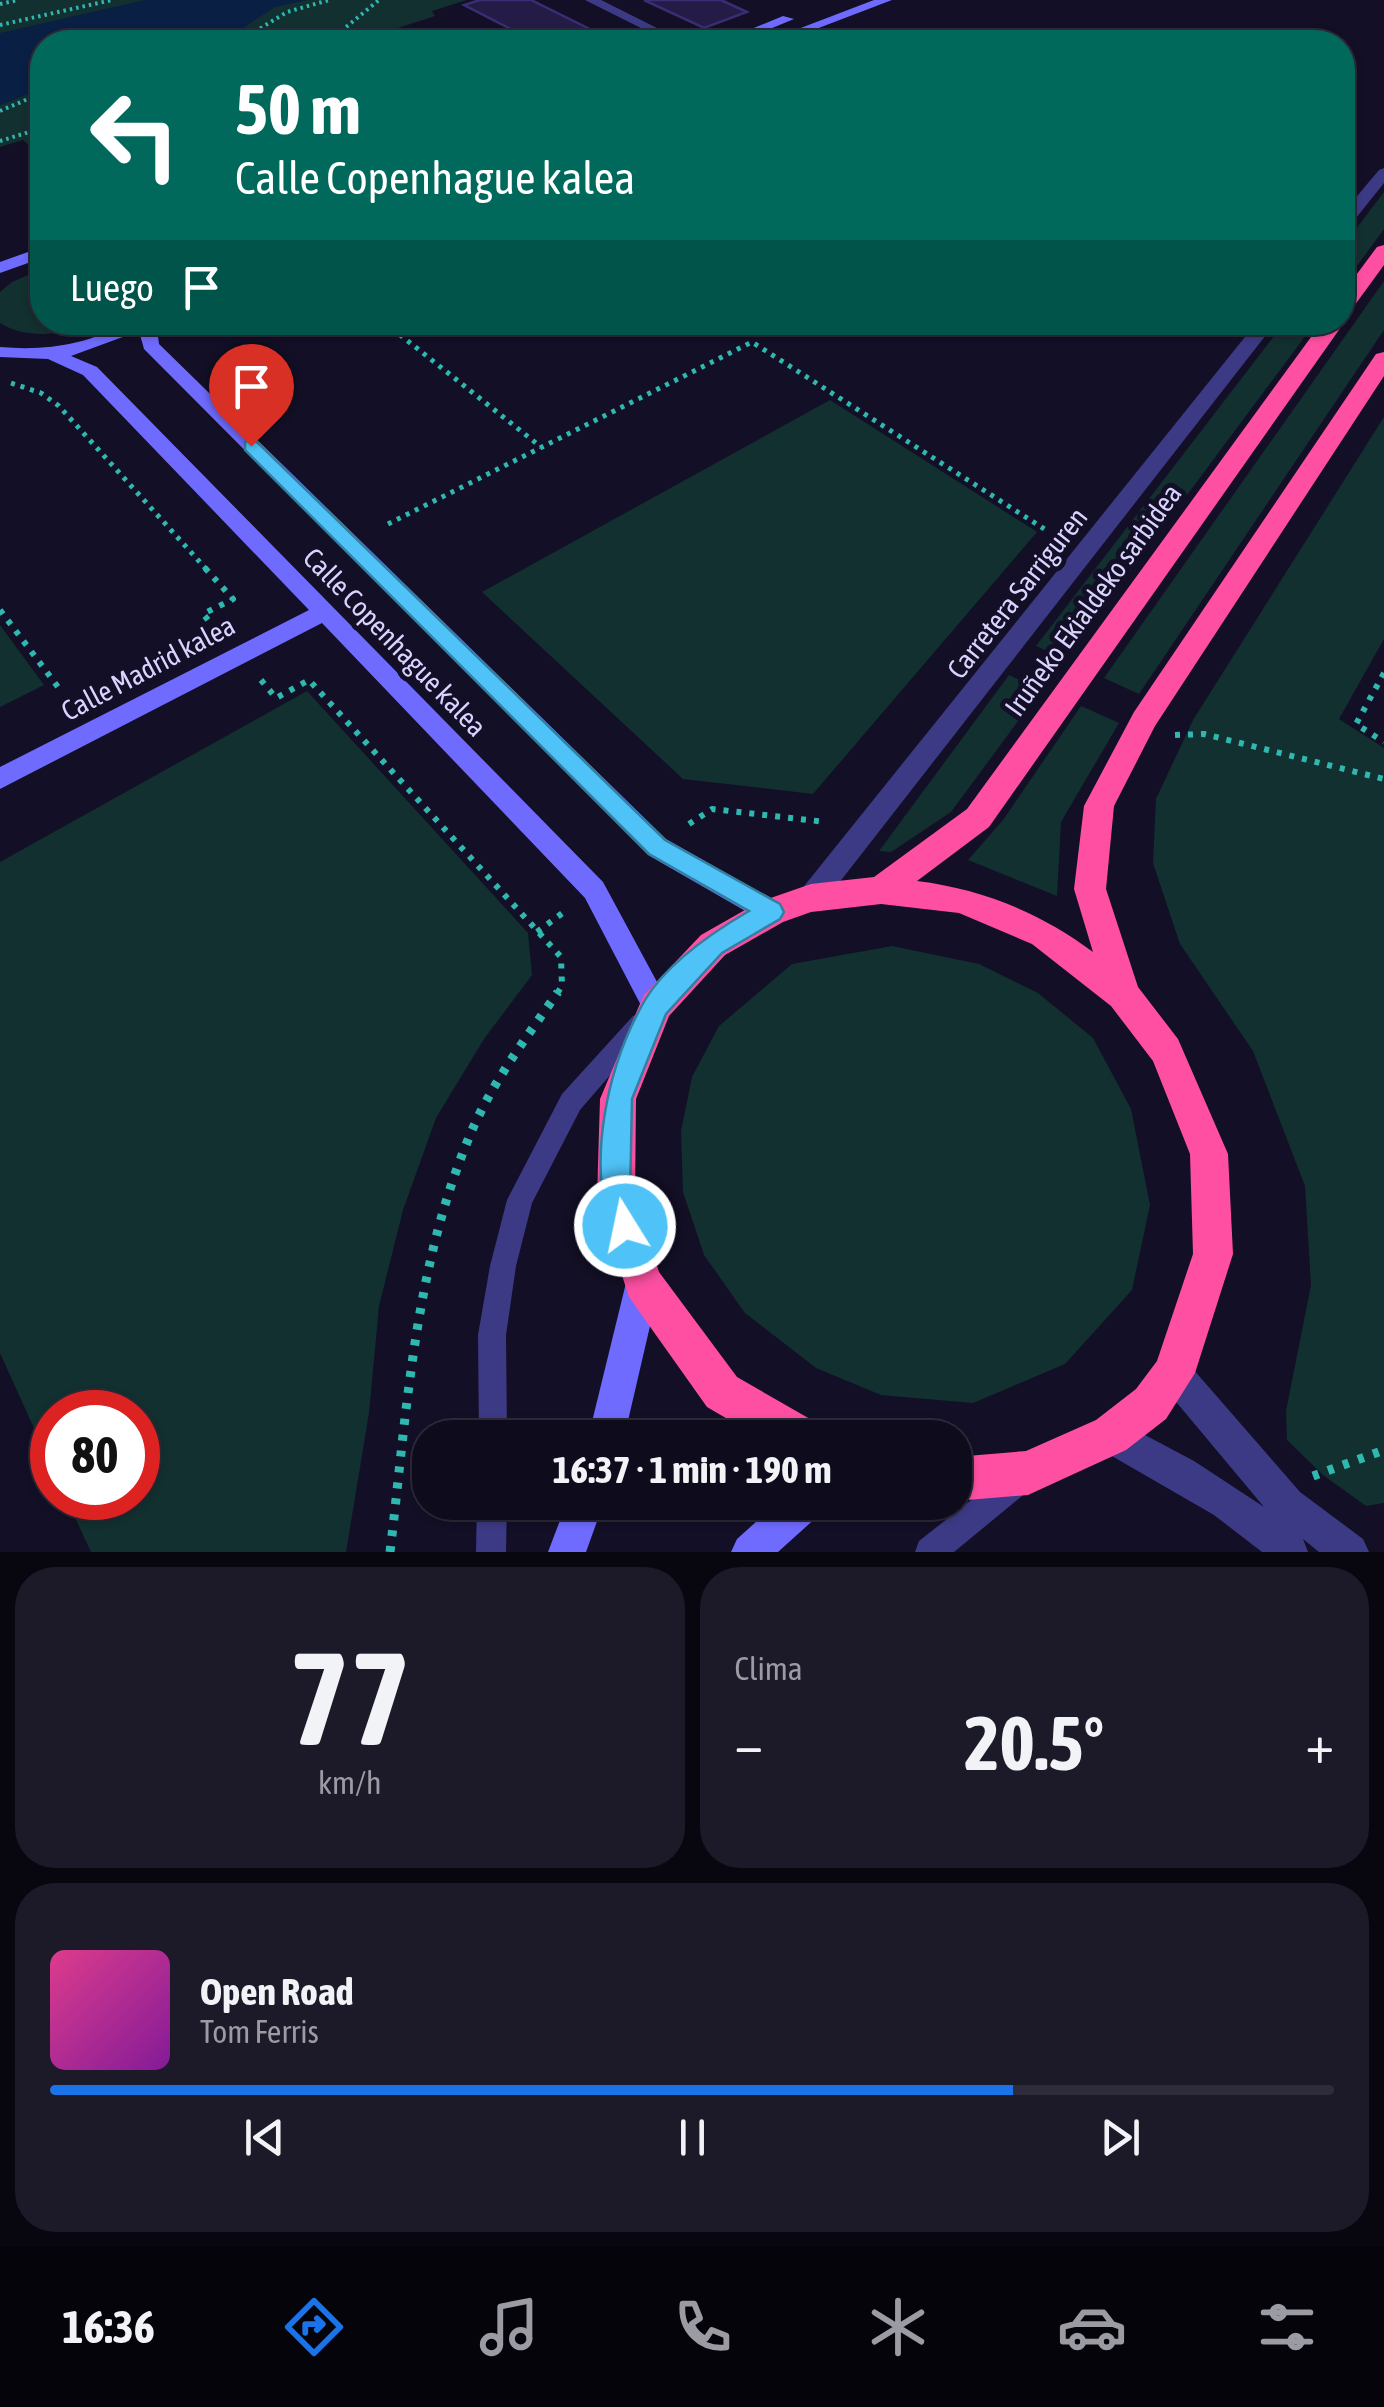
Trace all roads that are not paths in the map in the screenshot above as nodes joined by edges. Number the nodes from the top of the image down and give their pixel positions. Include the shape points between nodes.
1 (591, 0) edge
2 (840, 0) edge
3 (886, 0) edge
4 (653, 30) edge
5 (759, 30) edge
6 (804, 30) edge
7 (1384, 173) edge
8 (1355, 210) edge
9 (1384, 251) edge
10 (30, 257) edge
11 (0, 268) edge
12 (1355, 291) edge
13 (114, 335) edge
14 (147, 335) edge
15 (1257, 335) edge
16 (1323, 335) edge
17 (0, 352) edge
18 (52, 354) junction
19 (1384, 359) edge
20 (324, 612) junction
21 (0, 779) edge
22 (882, 890) junction
23 (810, 898) junction
24 (771, 912) junction
25 (1123, 995) junction
26 (656, 1006) junction
27 (642, 1284) junction
28 (1174, 1373) junction
29 (493, 1420) edge
30 (610, 1420) edge
31 (771, 1420) edge
32 (1112, 1435) junction
33 (1028, 1473) junction
34 (972, 1478) edge
35 (492, 1520) edge
36 (579, 1520) edge
37 (786, 1520) edge
38 (491, 1552) edge
39 (567, 1552) edge
40 (750, 1552) edge
41 (930, 1552) edge
42 (1289, 1552) edge
43 (1350, 1552) edge

1 - 4 street
2 - 5 street
3 - 6 street
7 - 8 street
9 - 12 highway
10 - 11 street
13 - 18 street
14 - 24 street, Calle Copenhague kalea via 150,346 657,847
15 - 23 street, Carretera Sarriguren
16 - 22 highway, Iruñeko Ekialdeko sarbidea via 978,818
17 - 18 street
18 - 20 street, Calle Copenhague kalea via 90,371
19 - 25 highway via 1144,720 1099,806 1090,889
20 - 21 street, Calle Madrid kalea
20 - 26 street, Calle Copenhague kalea via 594,890
22 - 23 highway
22 - 25 highway via 962,900 1044,934
23 - 24 highway
24 - 26 highway via 713,945
25 - 28 highway via 1166,1051 1209,1154 1214,1254
26 - 27 highway via 618,1099 616,1198
26 - 29 lane via 571,1102 520,1200 492,1335
27 - 30 street
27 - 31 highway via 722,1392
28 - 32 highway via 1151,1404
28 - 43 street via 1287,1506
32 - 33 highway
32 - 42 street via 1194,1482
33 - 34 highway
33 - 41 lane
35 - 38 lane
36 - 39 street
37 - 40 street

